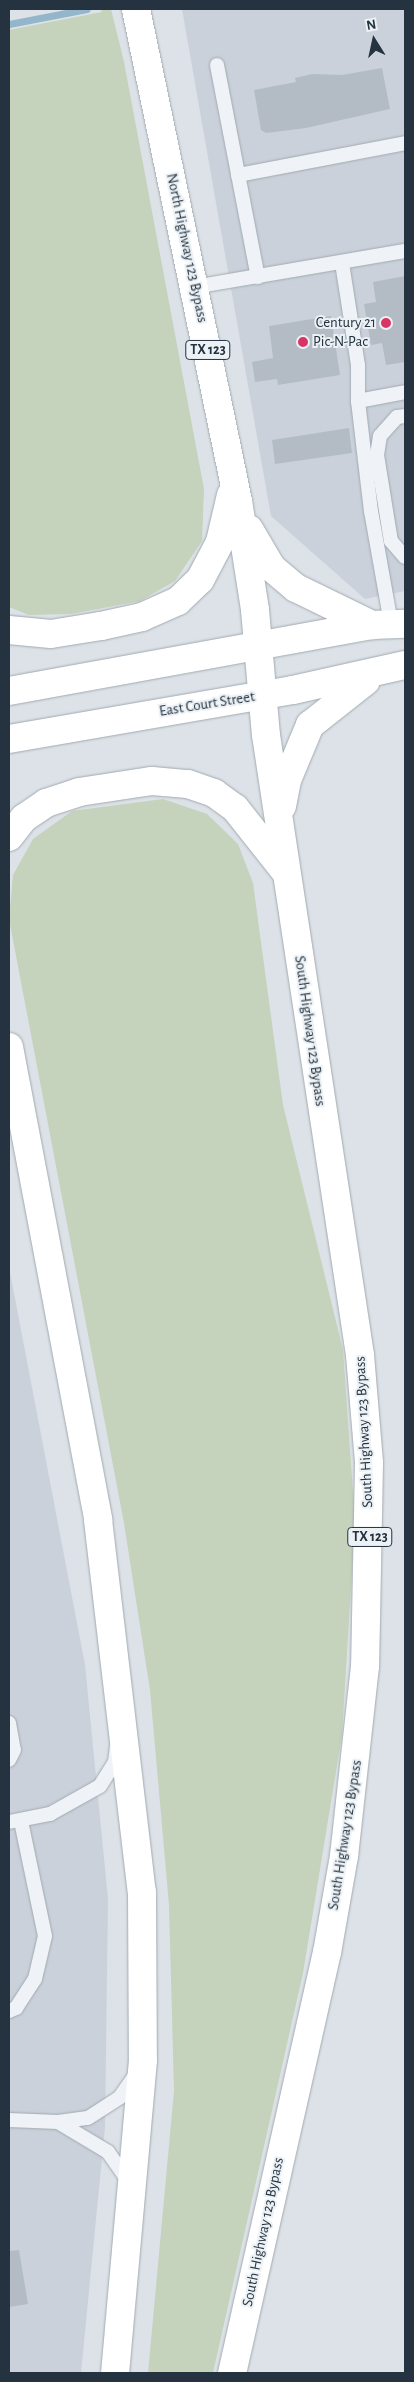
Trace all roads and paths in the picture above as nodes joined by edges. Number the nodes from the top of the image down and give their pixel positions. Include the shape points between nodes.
1 (136, 9) edge
2 (217, 66) dead end
3 (405, 143) edge
4 (238, 175) junction
5 (405, 251) edge
6 (342, 263) junction
7 (258, 277) junction
8 (194, 287) junction
9 (405, 392) edge
10 (358, 401) junction
11 (405, 416) edge
12 (234, 472) junction
13 (238, 501) junction
14 (405, 557) edge
15 (389, 624) edge
16 (9, 630) edge
17 (259, 646) junction
18 (405, 665) edge
19 (379, 674) junction
20 (9, 691) edge
21 (262, 695) junction
22 (9, 739) edge
23 (279, 819) junction
24 (9, 837) edge
25 (290, 879) junction
26 (9, 1047) edge
27 (124, 1709) junction
28 (9, 1723) edge
29 (9, 1760) edge
30 (20, 1820) edge
31 (9, 2011) edge
32 (143, 2060) junction
33 (9, 2120) edge
34 (58, 2122) junction
35 (133, 2196) junction
36 (115, 2373) edge
37 (232, 2373) edge

1 - 8 main road, North Highway 123 Bypass / TX 123
2 - 4 lane
3 - 4 lane
4 - 7 lane
5 - 6 lane
6 - 7 lane
6 - 10 lane via 358,365
7 - 8 lane
8 - 12 main road, North Highway 123 Bypass / TX 123
9 - 10 lane
10 - 15 lane
11 - 14 lane via 397,417 380,436 377,455 391,541
12 - 13 main road, North Highway 123 Bypass / TX 123
12 - 16 main road via 220,542 200,580 178,601 142,617 101,626 51,634
13 - 15 main road via 254,543 272,568 313,598
13 - 17 main road, North Highway 123 Bypass / TX 123
15 - 17 main road
17 - 20 main road
17 - 21 main road, North Highway 123 Bypass / TX 123
18 - 19 main road, East Court Street
19 - 21 main road, East Court Street
19 - 23 main road via 344,695 310,725 287,780
21 - 22 main road, East Court Street
21 - 23 main road, South Highway 123 Bypass / TX 123
23 - 25 main road, South Highway 123 Bypass / TX 123
24 - 25 main road via 24,818 46,803 79,792 152,781 188,784 214,793 235,808
25 - 37 main road, South Highway 123 Bypass / TX 123 via 360,1355 369,1463 370,1573 356,1770 344,1856 327,1952
26 - 27 main road via 98,1520
27 - 30 lane via 115,1762 100,1786 50,1814
27 - 32 main road via 142,1892
28 - 29 lane via 14,1750
30 - 31 lane via 45,1936 35,1979 16,2008
32 - 34 lane via 120,2097 104,2110
32 - 35 main road
33 - 34 lane
34 - 35 lane via 108,2152
35 - 36 main road

